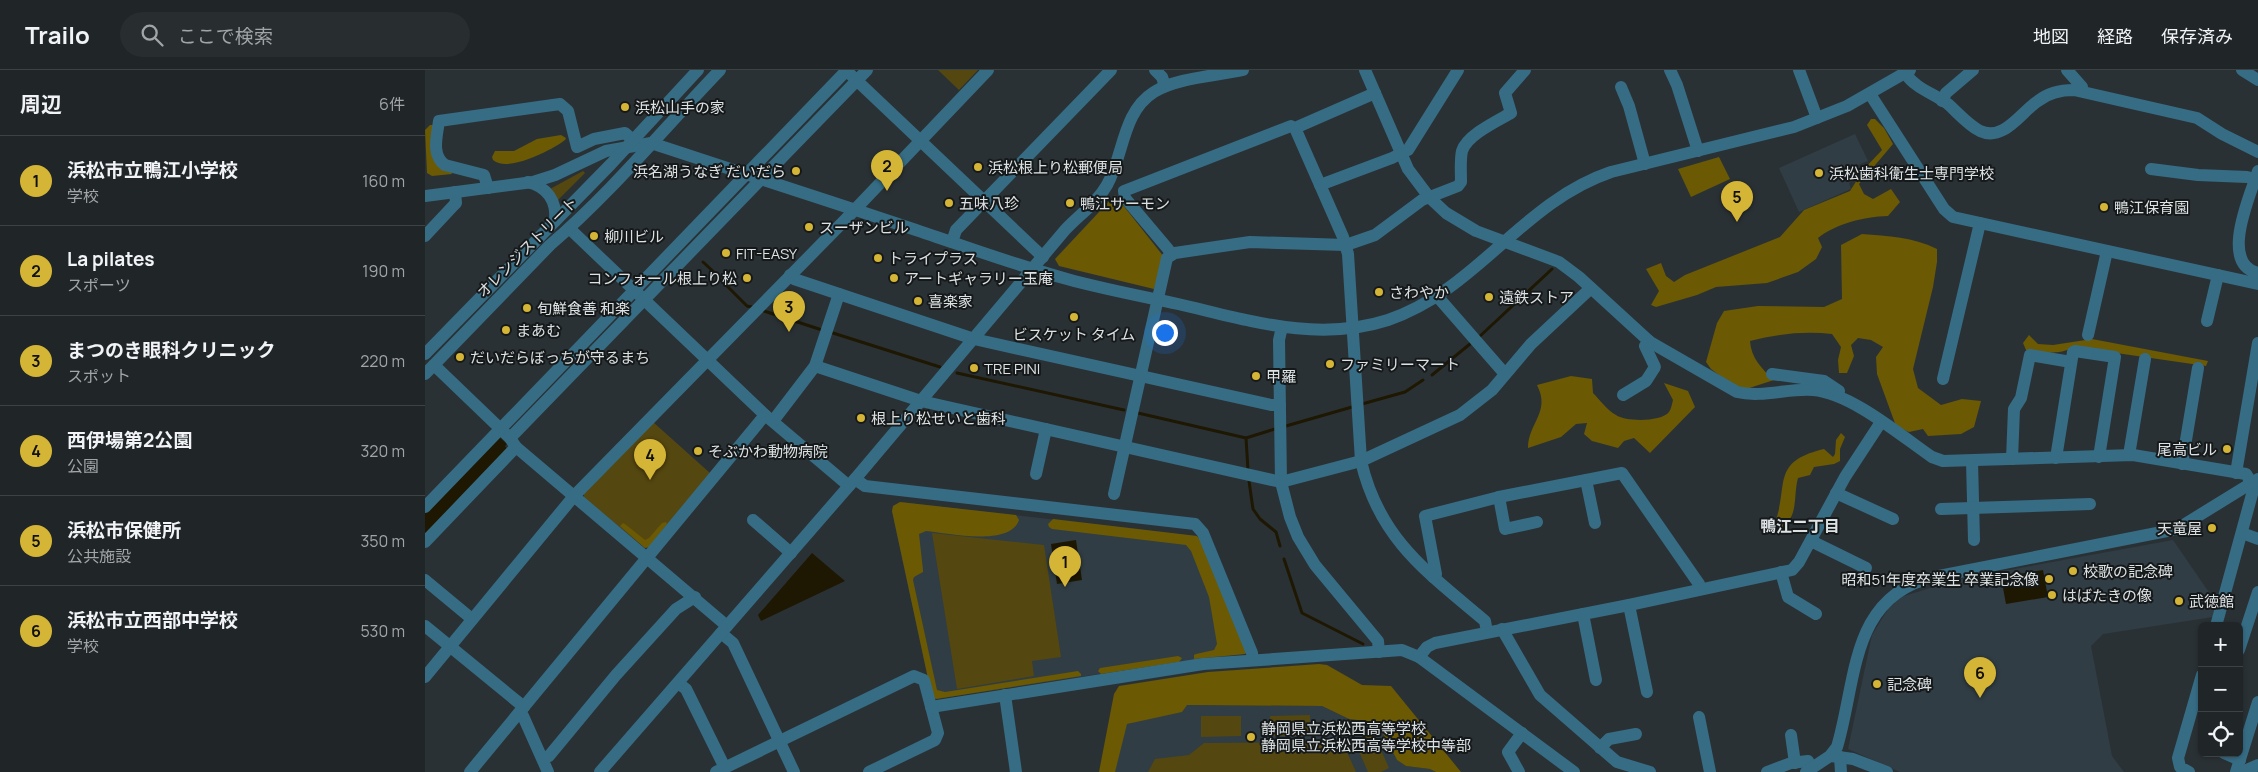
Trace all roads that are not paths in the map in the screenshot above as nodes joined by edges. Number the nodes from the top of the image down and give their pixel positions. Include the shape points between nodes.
1 (698, 70) edge
2 (721, 70) edge
3 (867, 70) edge
4 (988, 70) edge
5 (1111, 70) edge
6 (1155, 70) edge
7 (1243, 70) edge
8 (1365, 70) edge
9 (1459, 70) edge
10 (1525, 70) edge
11 (1670, 70) edge
12 (1799, 70) edge
13 (1973, 70) edge
14 (2067, 70) edge
15 (2243, 70) edge
16 (1908, 72) edge
17 (850, 74) edge
18 (2258, 80) edge
19 (1165, 86) junction
20 (1621, 86) dead end
21 (2082, 90) junction
22 (1375, 93) junction
23 (1870, 94) junction
24 (1942, 101) junction
25 (1817, 118) junction
26 (1295, 128) junction
27 (920, 141) junction
28 (630, 143) junction
29 (651, 143) junction
30 (1698, 151) junction
31 (2258, 152) edge
32 (1400, 154) junction
33 (1645, 164) junction
34 (2151, 169) dead end
35 (746, 174) junction
36 (2257, 175) edge
37 (762, 179) junction
38 (529, 182) junction
39 (1320, 185) junction
40 (488, 188) junction
41 (455, 192) junction
42 (425, 196) edge
43 (1429, 198) junction
44 (983, 202) junction
45 (854, 210) junction
46 (555, 221) junction
47 (1980, 223) junction
48 (570, 229) junction
49 (425, 236) edge
50 (952, 242) junction
51 (1504, 242) junction
52 (1346, 245) junction
53 (2107, 251) junction
54 (1171, 254) junction
55 (1043, 257) junction
56 (1034, 269) junction
57 (2258, 273) edge
58 (790, 275) junction
59 (2218, 275) junction
60 (2258, 284) edge
61 (1591, 288) junction
62 (635, 290) junction
63 (839, 294) junction
64 (1437, 296) junction
65 (645, 300) junction
66 (1158, 300) junction
67 (2207, 321) dead end
68 (1282, 327) junction
69 (1353, 328) junction
70 (2088, 335) dead end
71 (975, 339) junction
72 (1649, 341) junction
73 (2258, 343) edge
74 (425, 354) edge
75 (2145, 359) dead end
76 (706, 360) junction
77 (2071, 362) junction
78 (815, 366) junction
79 (2198, 368) dead end
80 (429, 369) edge
81 (1505, 374) junction
82 (1772, 374) dead end
83 (1140, 376) junction
84 (1943, 379) dead end
85 (2254, 393) edge
86 (1623, 395) dead end
87 (1837, 395) junction
88 (921, 402) junction
89 (1280, 405) junction
90 (769, 418) junction
91 (1881, 422) junction
92 (1046, 429) junction
93 (509, 438) junction
94 (1124, 447) junction
95 (2129, 455) junction
96 (2099, 456) junction
97 (2056, 458) junction
98 (2012, 459) junction
99 (1361, 461) junction
100 (1972, 461) junction
101 (2182, 464) junction
102 (2236, 473) junction
103 (1036, 474) dead end
104 (1586, 480) junction
105 (2255, 481) edge
106 (852, 482) junction
107 (1281, 482) junction
108 (1836, 493) junction
109 (1114, 494) dead end
110 (574, 496) junction
111 (1499, 497) junction
112 (2090, 504) dead end
113 (425, 507) edge
114 (1973, 508) junction
115 (1941, 509) dead end
116 (1893, 519) dead end
117 (753, 520) dead end
118 (1537, 522) dead end
119 (1595, 523) dead end
120 (2242, 533) junction
121 (2258, 539) edge
122 (1975, 540) dead end
123 (1811, 541) junction
124 (425, 542) edge
125 (791, 552) junction
126 (648, 557) junction
127 (1866, 568) dead end
128 (1781, 572) junction
129 (1433, 577) junction
130 (425, 580) edge
131 (1700, 589) junction
132 (2258, 592) edge
133 (695, 597) junction
134 (1629, 605) junction
135 (1583, 614) junction
136 (1816, 614) dead end
137 (472, 620) junction
138 (2217, 622) edge
139 (425, 626) edge
140 (1502, 629) junction
141 (724, 630) junction
142 (1487, 632) junction
143 (2243, 638) edge
144 (450, 647) junction
145 (1379, 652) junction
146 (1419, 657) junction
147 (1253, 660) junction
148 (425, 677) edge
149 (1596, 680) dead end
150 (678, 683) junction
151 (2198, 690) edge
152 (1647, 692) dead end
153 (1005, 695) junction
154 (2258, 702) edge
155 (931, 707) junction
156 (522, 710) junction
157 (1699, 717) dead end
158 (1522, 733) junction
159 (1636, 734) dead end
160 (1791, 735) dead end
161 (780, 741) junction
162 (1600, 748) junction
163 (1835, 756) junction
164 (2228, 757) edge
165 (543, 758) junction
166 (1795, 763) junction
167 (2258, 765) edge
168 (2239, 768) edge
169 (720, 770) edge
170 (1809, 770) edge
171 (470, 772) edge
172 (548, 772) edge
173 (601, 772) edge
174 (794, 772) edge
175 (869, 772) edge
176 (1015, 772) edge
177 (1519, 772) edge
178 (1574, 772) edge
179 (1650, 772) edge
180 (1710, 772) edge
181 (1767, 772) edge
182 (1841, 772) edge
183 (1887, 772) edge
184 (2189, 772) edge

1 - 28 street, オレンジストリート
2 - 29 street, オレンジストリート
3 - 17 street
4 - 27 street
5 - 44 street
6 - 19 street
7 - 19 street
8 - 22 street
9 - 32 street via 1408,150
10 - 43 street via 1505,93 1511,113 1465,144 1461,182
11 - 30 street
12 - 25 street
13 - 24 street
14 - 21 street
15 - 18 street
16 - 23 street
16 - 24 street via 1912,84
17 - 27 street
17 - 35 street
17 - 37 street
19 - 55 street via 1147,97 1135,111 1103,192
20 - 33 street
21 - 24 street via 2066,90 2044,97 2007,128 1992,133 1976,128
21 - 31 street via 2197,118
22 - 26 street
22 - 32 street
23 - 25 street
23 - 47 street via 1943,208 1953,217
25 - 30 street
26 - 39 street
26 - 54 street via 1291,126 1124,191 1125,198
27 - 44 street
27 - 45 street
28 - 29 street
28 - 38 street via 597,154 555,175
28 - 40 street via 625,133 577,146 568,111 560,104 439,121 436,151 440,162 484,175
28 - 46 street, オレンジストリート
29 - 35 street
29 - 48 street, オレンジストリート
30 - 33 street
32 - 39 street
32 - 43 street
33 - 51 street via 1597,177 1570,190
34 - 36 street via 2198,175
35 - 37 street
35 - 62 street
36 - 57 street via 2238,239 2244,266
37 - 45 street
37 - 65 street
38 - 40 street
38 - 46 street via 542,188 552,199
39 - 52 street
40 - 41 street
41 - 42 street
41 - 49 street via 456,203
43 - 51 street via 1465,226
43 - 52 street via 1381,232
44 - 50 street via 956,230
44 - 55 street
45 - 50 street
45 - 58 street
46 - 74 street, オレンジストリート
47 - 53 street
47 - 84 street
48 - 62 street
48 - 80 street, オレンジストリート via 550,245
50 - 56 street
51 - 61 street via 1553,259
51 - 64 street
52 - 54 street via 1250,242
52 - 69 street
53 - 59 street
53 - 70 street
54 - 66 street via 1165,262
55 - 56 street
56 - 66 street
56 - 71 street
58 - 63 street via 794,280
58 - 76 street
59 - 60 street
59 - 67 street
61 - 72 street
61 - 81 street via 1540,335
62 - 65 street
62 - 93 street
63 - 71 street
63 - 78 street
64 - 69 street via 1402,314
64 - 81 street
65 - 76 street
65 - 93 street
66 - 68 street
66 - 83 street
68 - 69 street via 1317,331
68 - 89 street via 1279,340
69 - 99 street
71 - 83 street
71 - 88 street
72 - 86 street via 1645,346 1646,352 1655,368 1645,381
72 - 87 street via 1737,392 1814,390
73 - 85 street
75 - 95 street
76 - 90 street
76 - 110 street
77 - 96 street via 2075,350 2115,357
77 - 97 street
77 - 98 street via 2030,355 2021,398 2014,409
78 - 88 street
78 - 90 street
79 - 101 street
80 - 93 street
81 - 99 street via 1482,399 1460,416
82 - 87 street via 1824,381 1839,390
83 - 89 street
83 - 94 street
85 - 102 street
87 - 91 street
88 - 92 street
88 - 106 street
89 - 107 street
90 - 106 street
90 - 126 street
91 - 100 street via 1937,459
91 - 108 street
92 - 94 street
92 - 103 street
93 - 110 street
93 - 113 street
93 - 124 street
94 - 107 street
94 - 109 street
95 - 96 street
95 - 101 street
96 - 97 street
97 - 98 street
98 - 100 street
99 - 107 street
99 - 129 street via 1385,523 1405,550
100 - 114 street
101 - 102 street
102 - 105 street via 2246,474
104 - 111 street
104 - 119 street
104 - 131 street via 1622,473
105 - 120 street
105 - 163 street via 2177,529 1934,577 1904,588 1880,608 1864,635
106 - 125 street
106 - 147 street via 1195,524 1203,533 1253,653
107 - 145 street via 1290,517 1303,546 1321,573 1378,641
108 - 116 street
108 - 123 street
110 - 126 street
110 - 137 street
111 - 118 street via 1505,528
111 - 129 street via 1425,516 1436,574
112 - 114 street
114 - 115 street
114 - 122 street
117 - 125 street
120 - 121 street
120 - 138 street
123 - 127 street
123 - 128 street via 1796,566
125 - 141 street
126 - 133 street
126 - 156 street
128 - 131 street
128 - 136 street via 1789,598
129 - 142 street via 1485,621
130 - 137 street
131 - 134 street
132 - 143 street
133 - 141 street
133 - 165 street via 676,609 549,756
134 - 135 street
134 - 152 street
135 - 140 street
135 - 149 street
137 - 144 street
139 - 144 street
140 - 142 street
140 - 162 street via 1540,696
141 - 150 street
141 - 161 street
142 - 146 street via 1431,645
144 - 148 street
144 - 156 street
145 - 146 street via 1402,650
145 - 147 street
146 - 158 street
147 - 153 street
150 - 169 street via 687,689
150 - 173 street
151 - 184 street via 2178,758 2180,767
153 - 155 street
153 - 176 street
154 - 168 street
155 - 161 street via 924,680 915,676
155 - 175 street via 938,733 935,740
156 - 165 street
156 - 171 street
157 - 180 street
158 - 177 street via 1509,752
158 - 178 street
159 - 162 street via 1609,739
160 - 166 street
161 - 169 street
161 - 174 street
162 - 179 street via 1624,766
163 - 170 street
163 - 182 street
163 - 183 street
164 - 168 street
165 - 172 street
166 - 170 street via 1808,761
166 - 181 street
167 - 168 street

